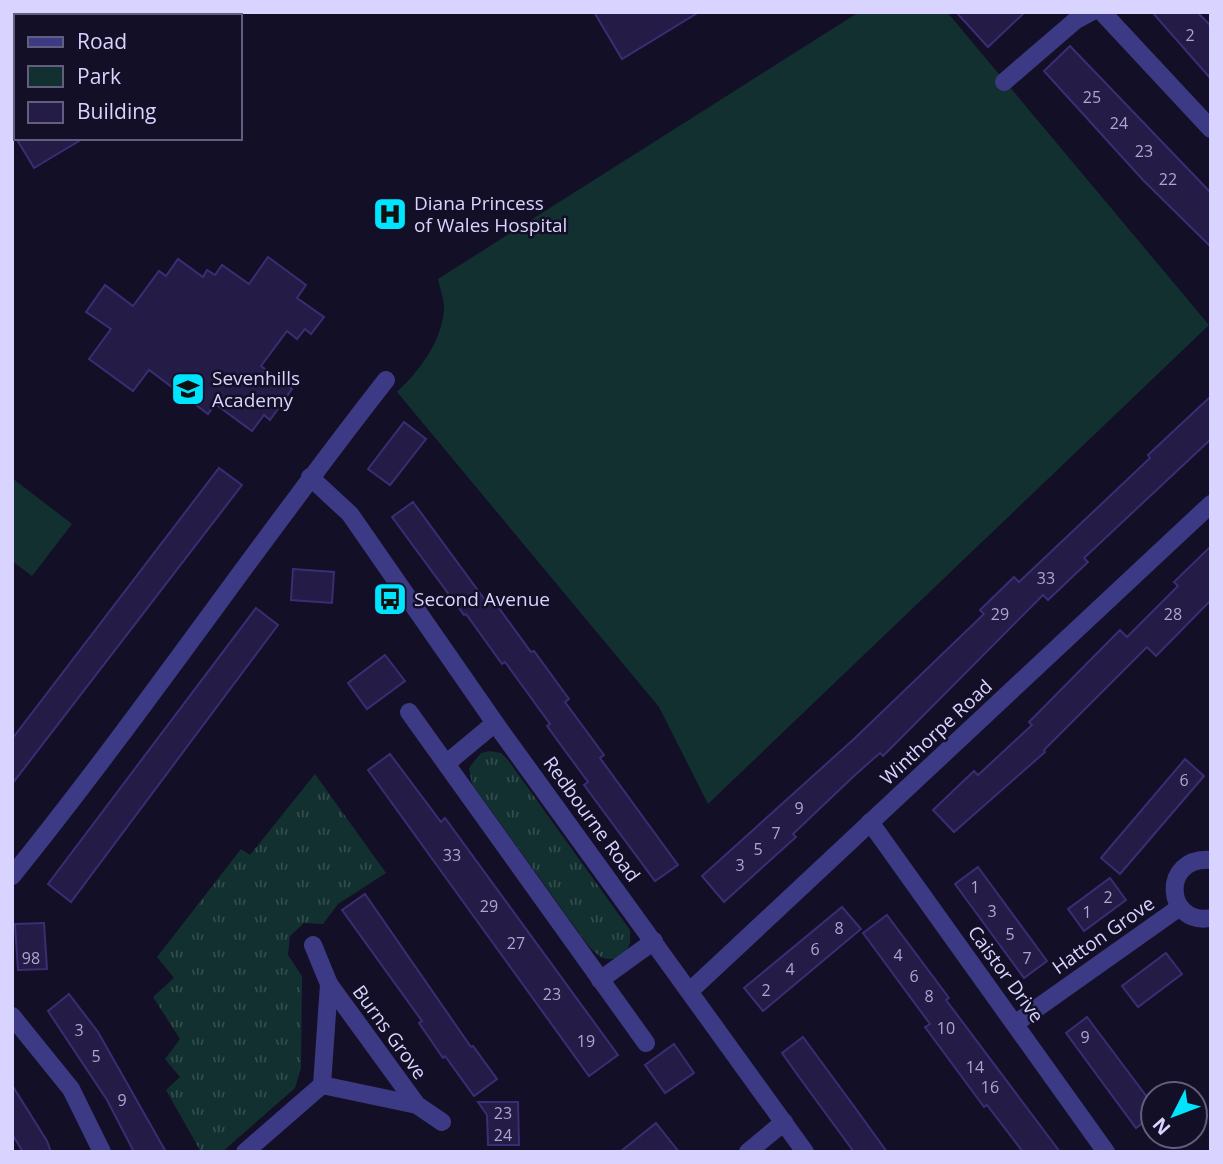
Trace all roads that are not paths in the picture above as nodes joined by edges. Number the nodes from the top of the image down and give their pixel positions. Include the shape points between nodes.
1 (1091, 12) edge
2 (1102, 12) edge
3 (1004, 82) dead end
4 (1211, 129) edge
5 (386, 380) dead end
6 (310, 477) junction
7 (1211, 505) edge
8 (409, 712) dead end
9 (495, 723) junction
10 (447, 762) junction
11 (870, 822) junction
12 (1211, 860) edge
13 (12, 876) edge
14 (1180, 906) junction
15 (1211, 918) edge
16 (654, 940) junction
17 (313, 945) dead end
18 (600, 980) junction
19 (329, 984) junction
20 (690, 991) junction
21 (12, 1016) edge
22 (1016, 1023) junction
23 (646, 1043) dead end
24 (322, 1085) junction
25 (417, 1105) junction
26 (442, 1122) dead end
27 (784, 1122) junction
28 (102, 1152) edge
29 (246, 1152) edge
30 (748, 1152) edge
31 (805, 1152) edge
32 (1106, 1152) edge

1 - 3 street
2 - 4 street
5 - 6 street
6 - 9 street, Redbourne Road via 350,514
6 - 13 street
7 - 11 street, Winthorpe Road
8 - 10 street
9 - 10 street
9 - 16 street, Redbourne Road
10 - 18 street
11 - 20 street, Winthorpe Road
11 - 22 street, Caistor Drive
12 - 14 street, Hatton Grove via 1190,862 1180,871 1174,890
14 - 15 street, Hatton Grove via 1195,918
14 - 22 street, Hatton Grove
16 - 18 street
16 - 20 street, Redbourne Road
17 - 19 street, Burns Grove
18 - 23 street
19 - 24 street, Burns Grove
19 - 25 street, Burns Grove
20 - 27 street, Redbourne Road
21 - 28 street via 71,1089
22 - 32 street, Caistor Drive
24 - 25 street, Burns Grove
24 - 29 street
25 - 26 street, Burns Grove
27 - 30 street
27 - 31 street, Redbourne Road

